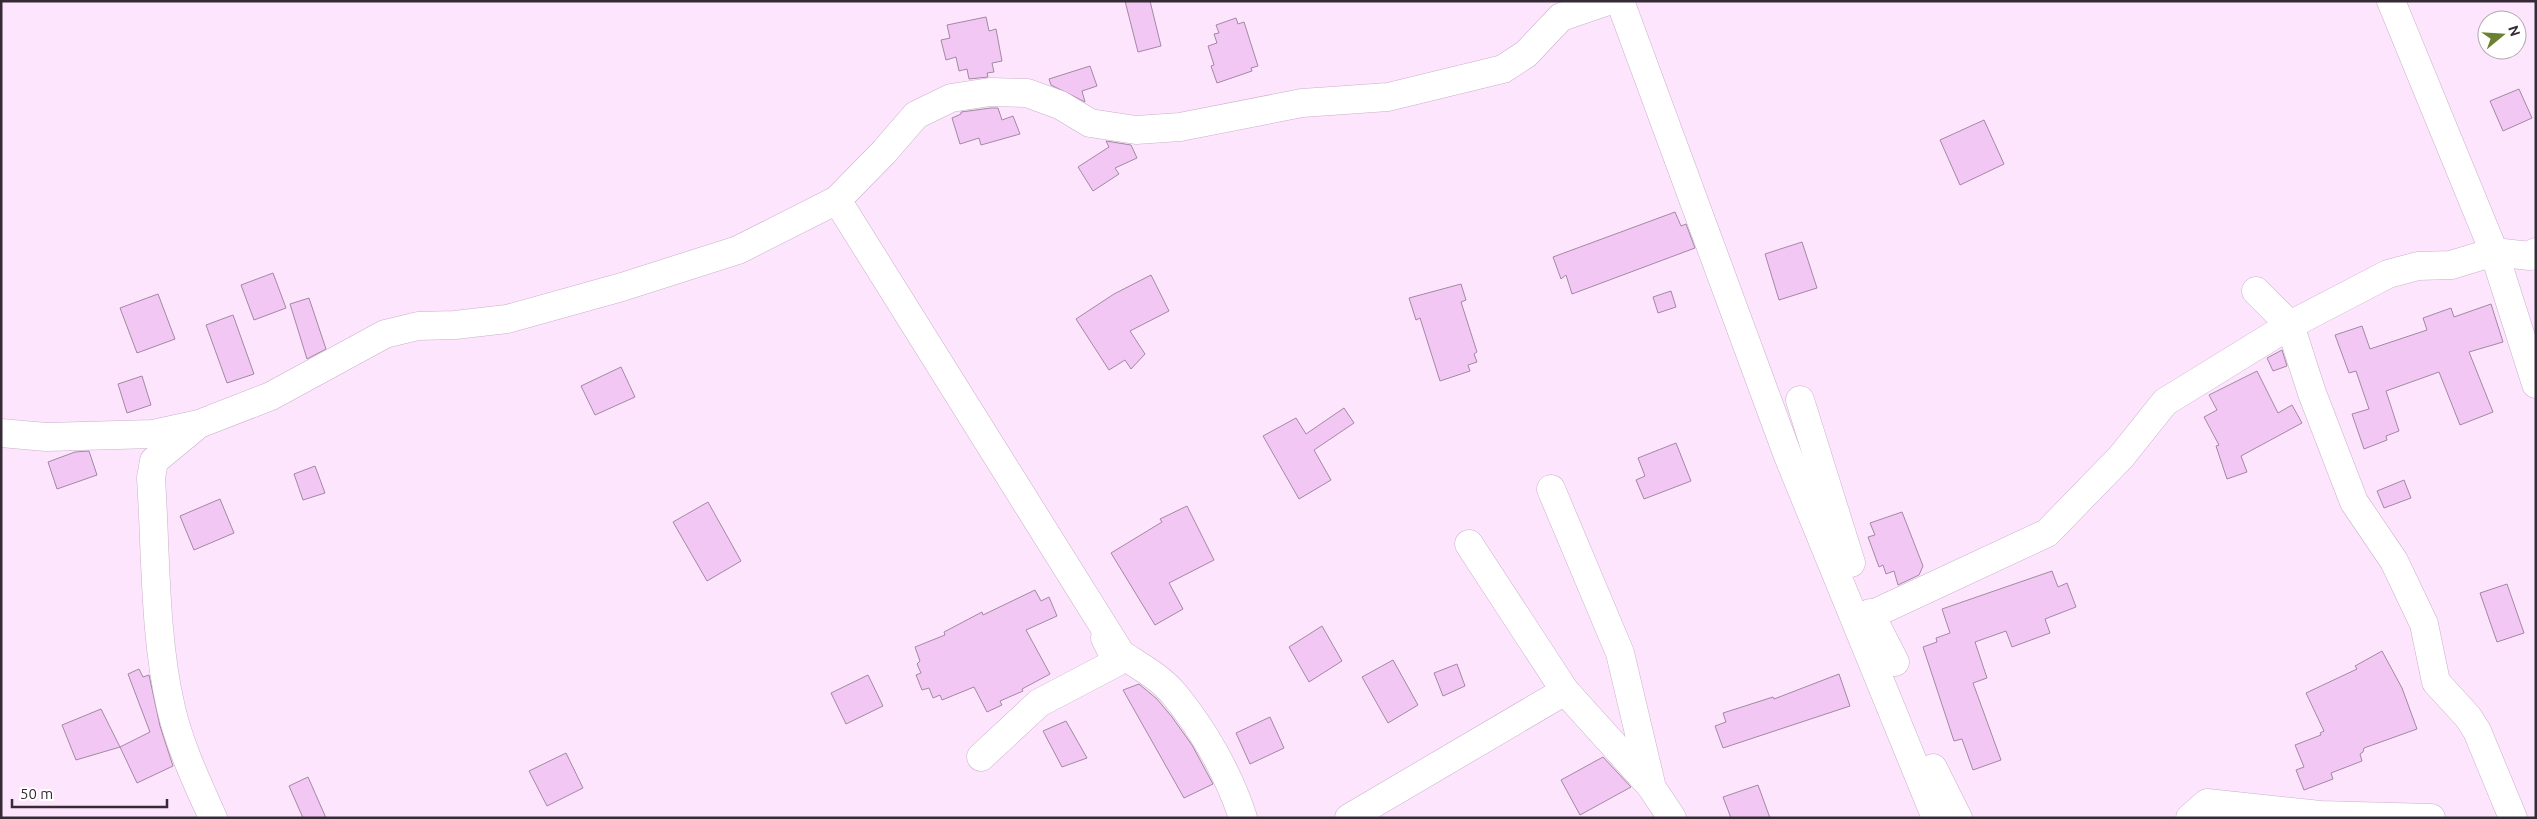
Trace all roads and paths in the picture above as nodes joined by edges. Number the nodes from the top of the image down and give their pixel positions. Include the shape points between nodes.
1 (1608, 1) edge
2 (1620, 1) edge
3 (2391, 1) edge
4 (837, 200) junction
5 (2494, 252) junction
6 (2536, 252) edge
7 (2256, 291) dead end
8 (2290, 325) junction
9 (2536, 384) edge
10 (1800, 400) dead end
11 (199, 424) junction
12 (1, 433) edge
13 (1551, 490) dead end
14 (1469, 544) dead end
15 (1073, 578) junction
16 (1866, 625) junction
17 (1566, 691) junction
18 (981, 757) dead end
19 (1652, 788) junction
20 (213, 818) edge
21 (1243, 818) edge
22 (1349, 818) edge
23 (1672, 818) edge
24 (1936, 818) edge
25 (1958, 818) edge
26 (2190, 818) edge
27 (2431, 818) edge
28 (2514, 818) edge

1 - 4 street via 1561,17 1526,54 1503,69 1388,97 1302,103 1180,127 1136,130 1090,123 1060,105 1027,93 990,92 951,98 916,115
2 - 16 street via 1788,456
3 - 5 street
4 - 11 street via 738,250 622,288 507,319 418,326 385,334 271,396
4 - 15 street
5 - 6 street via 2530,256
5 - 8 street via 2451,265 2418,266 2388,274
5 - 9 street
7 - 8 street
8 - 16 street via 2164,402 2121,457 2047,533
8 - 28 street via 2354,502 2394,562 2424,624 2436,682 2477,731
10 - 16 street
11 - 12 street via 153,434 46,437
11 - 20 street via 154,461 151,478 162,650 171,708 188,764
13 - 19 street via 1620,653
14 - 17 street
15 - 18 street via 1117,662 1039,703
15 - 21 street via 1121,654 1173,693 1215,754
16 - 24 street
16 - 25 street via 1875,632 1894,662 1910,722
17 - 19 street
17 - 22 street
19 - 23 street
26 - 27 street via 2207,804 2320,815

